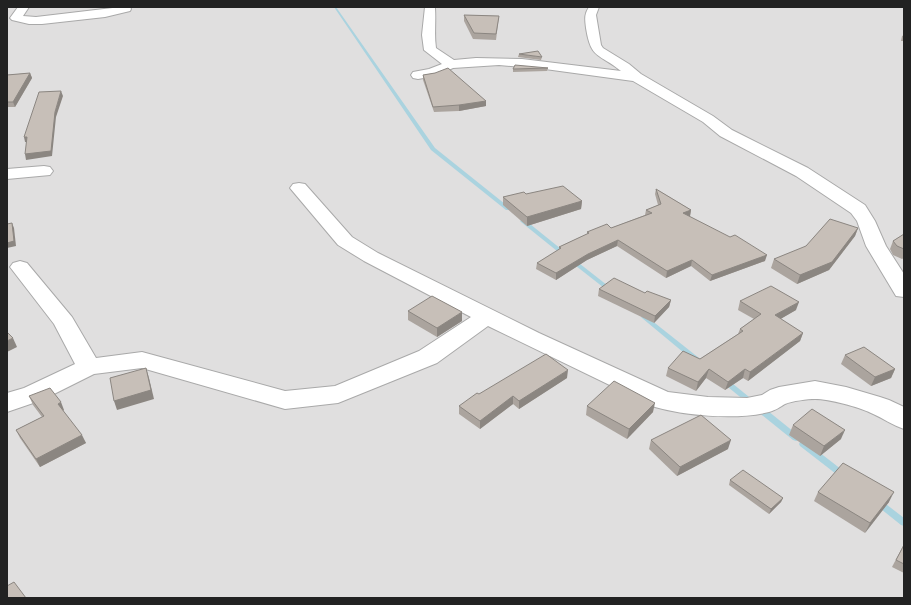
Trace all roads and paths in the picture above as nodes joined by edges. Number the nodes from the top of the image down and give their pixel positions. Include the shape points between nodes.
1 (24, 7) edge
2 (594, 7) edge
3 (430, 8) edge
4 (126, 9) dead end
5 (451, 64) junction
6 (418, 75) dead end
7 (636, 77) junction
8 (44, 171) dead end
9 (7, 174) edge
10 (299, 188) dead end
11 (20, 267) dead end
12 (904, 291) edge
13 (487, 316) junction
14 (89, 367) junction
15 (7, 403) edge
16 (904, 420) edge

1 - 4 street via 16,18 26,20 82,16
2 - 7 street via 590,16 595,45 599,51 624,66
3 - 5 street via 430,50
5 - 6 street via 428,74
5 - 7 street via 494,61 559,65
7 - 12 street via 708,119 726,133 802,172 858,209 876,246
8 - 9 street
10 - 13 street via 344,241
11 - 14 street via 64,322
13 - 14 street via 428,357 338,394 285,400 142,360
13 - 16 street via 664,401 747,407 769,403 779,396 815,390 880,406
14 - 15 street via 33,394

